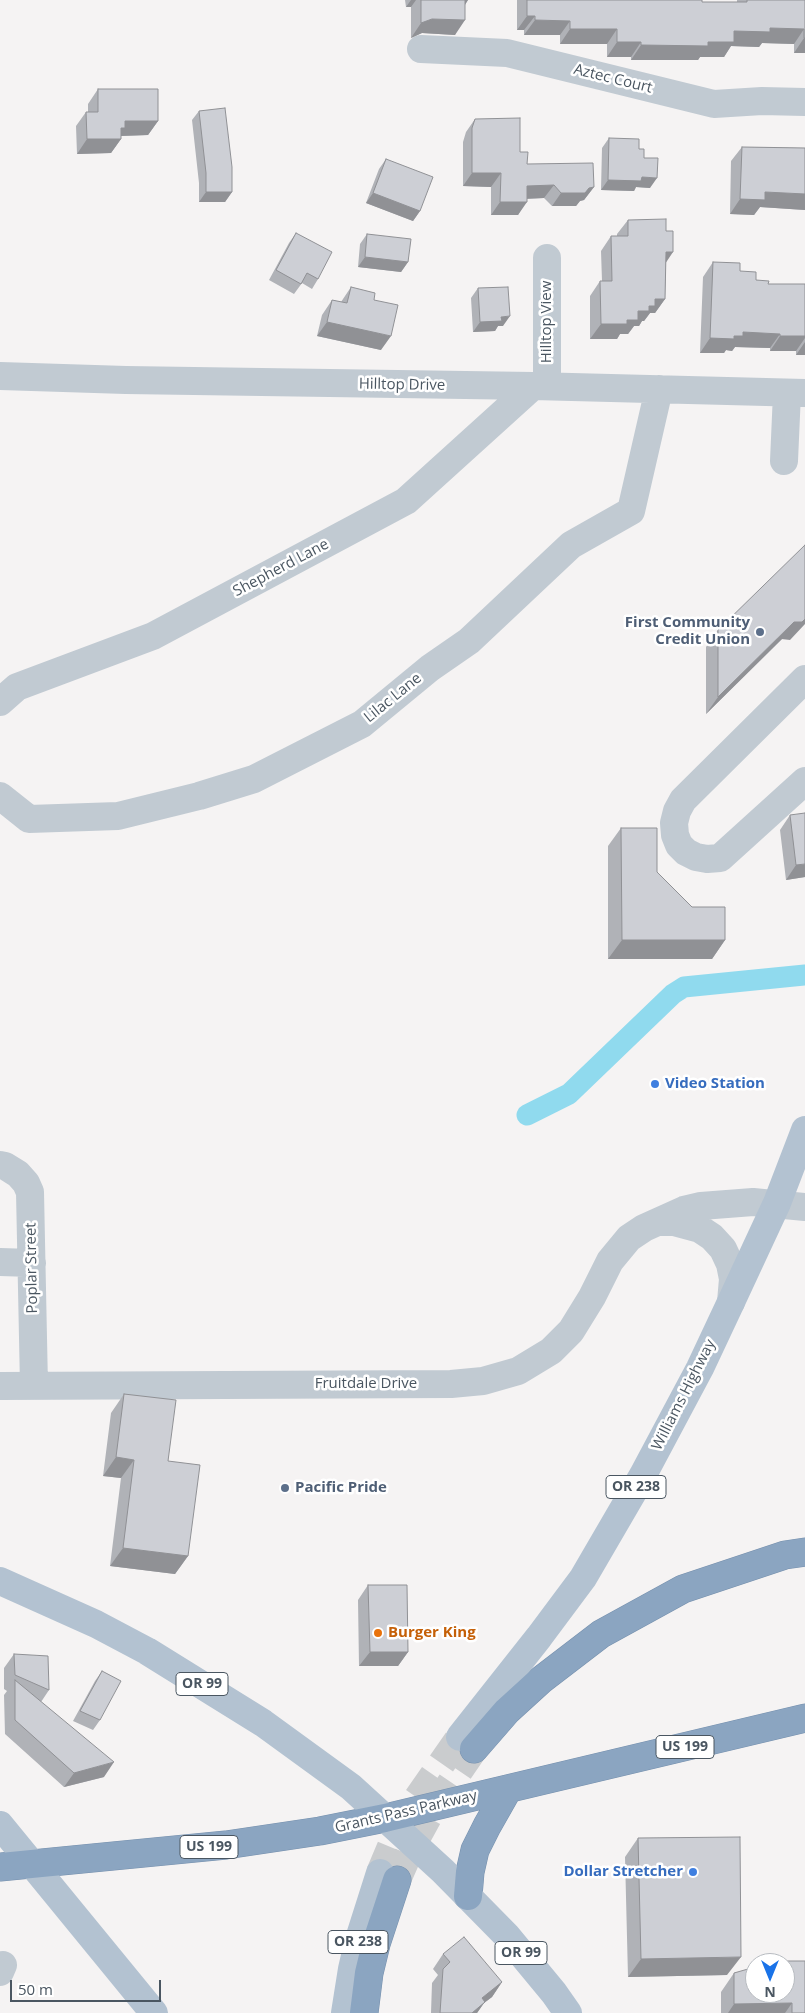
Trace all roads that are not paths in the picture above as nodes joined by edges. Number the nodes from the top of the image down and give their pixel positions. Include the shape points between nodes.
1 (421, 49) dead end
2 (805, 102) edge
3 (547, 258) dead end
4 (0, 376) edge
5 (540, 386) junction
6 (659, 390) junction
7 (796, 393) edge
8 (784, 461) dead end
9 (805, 679) edge
10 (0, 702) edge
11 (805, 781) edge
12 (0, 796) edge
13 (805, 1130) edge
14 (0, 1165) edge
15 (778, 1203) junction
16 (805, 1207) edge
17 (660, 1222) junction
18 (0, 1262) edge
19 (32, 1263) junction
20 (731, 1302) junction
21 (0, 1386) edge
22 (34, 1386) junction
23 (805, 1552) edge
24 (0, 1581) edge
25 (805, 1718) edge
26 (467, 1743) joint
27 (508, 1789) junction
28 (385, 1818) junction
29 (0, 1825) edge
30 (32, 1864) junction
31 (0, 1867) edge
32 (388, 1876) joint
33 (468, 1896) junction
34 (154, 2013) edge
35 (345, 2013) edge
36 (364, 2013) edge
37 (568, 2013) edge

1 - 2 street, Aztec Court via 507,53 714,104
3 - 5 street, Hilltop View
4 - 5 street, Hilltop Drive
5 - 6 street, Hilltop Drive
5 - 10 street, Shepherd Lane via 406,501 152,636 18,687
6 - 7 street, Hilltop Drive
6 - 12 street, Lilac Lane via 631,511 571,545 469,641 430,668 362,724 254,779 118,816 29,819
7 - 8 street
9 - 11 street via 683,800 674,823 679,845 696,856 720,858
13 - 15 main road, Williams Highway / OR 238
14 - 19 street, Poplar Street via 18,1174 30,1192
15 - 16 street, Fruitdale Drive
15 - 17 street, Fruitdale Drive via 701,1206
15 - 20 main road, Williams Highway / OR 238
17 - 20 street via 700,1229 712,1237 730,1264 733,1279
17 - 22 street, Fruitdale Drive via 629,1238 610,1261 571,1331 551,1351 518,1371 483,1381 451,1384
18 - 19 street
19 - 22 street, Poplar Street
20 - 26 main road, Williams Highway / OR 238 via 643,1475 583,1578
21 - 22 street, Fruitdale Drive
23 - 26 highway via 785,1555 683,1589 601,1634
24 - 28 main road, OR 99 via 98,1626 197,1681 264,1723 351,1787
25 - 27 highway, Grants Pass Parkway / US 199
27 - 28 highway, Grants Pass Parkway / US 199
27 - 33 highway via 476,1850
28 - 30 highway, Grants Pass Parkway / US 199 via 226,1845
28 - 33 main road, OR 99
29 - 30 main road
30 - 31 highway, Grants Pass Parkway / US 199
30 - 34 main road
32 - 35 main road, OR 238 via 359,1939
32 - 36 highway
33 - 37 main road, OR 99 via 506,1936

